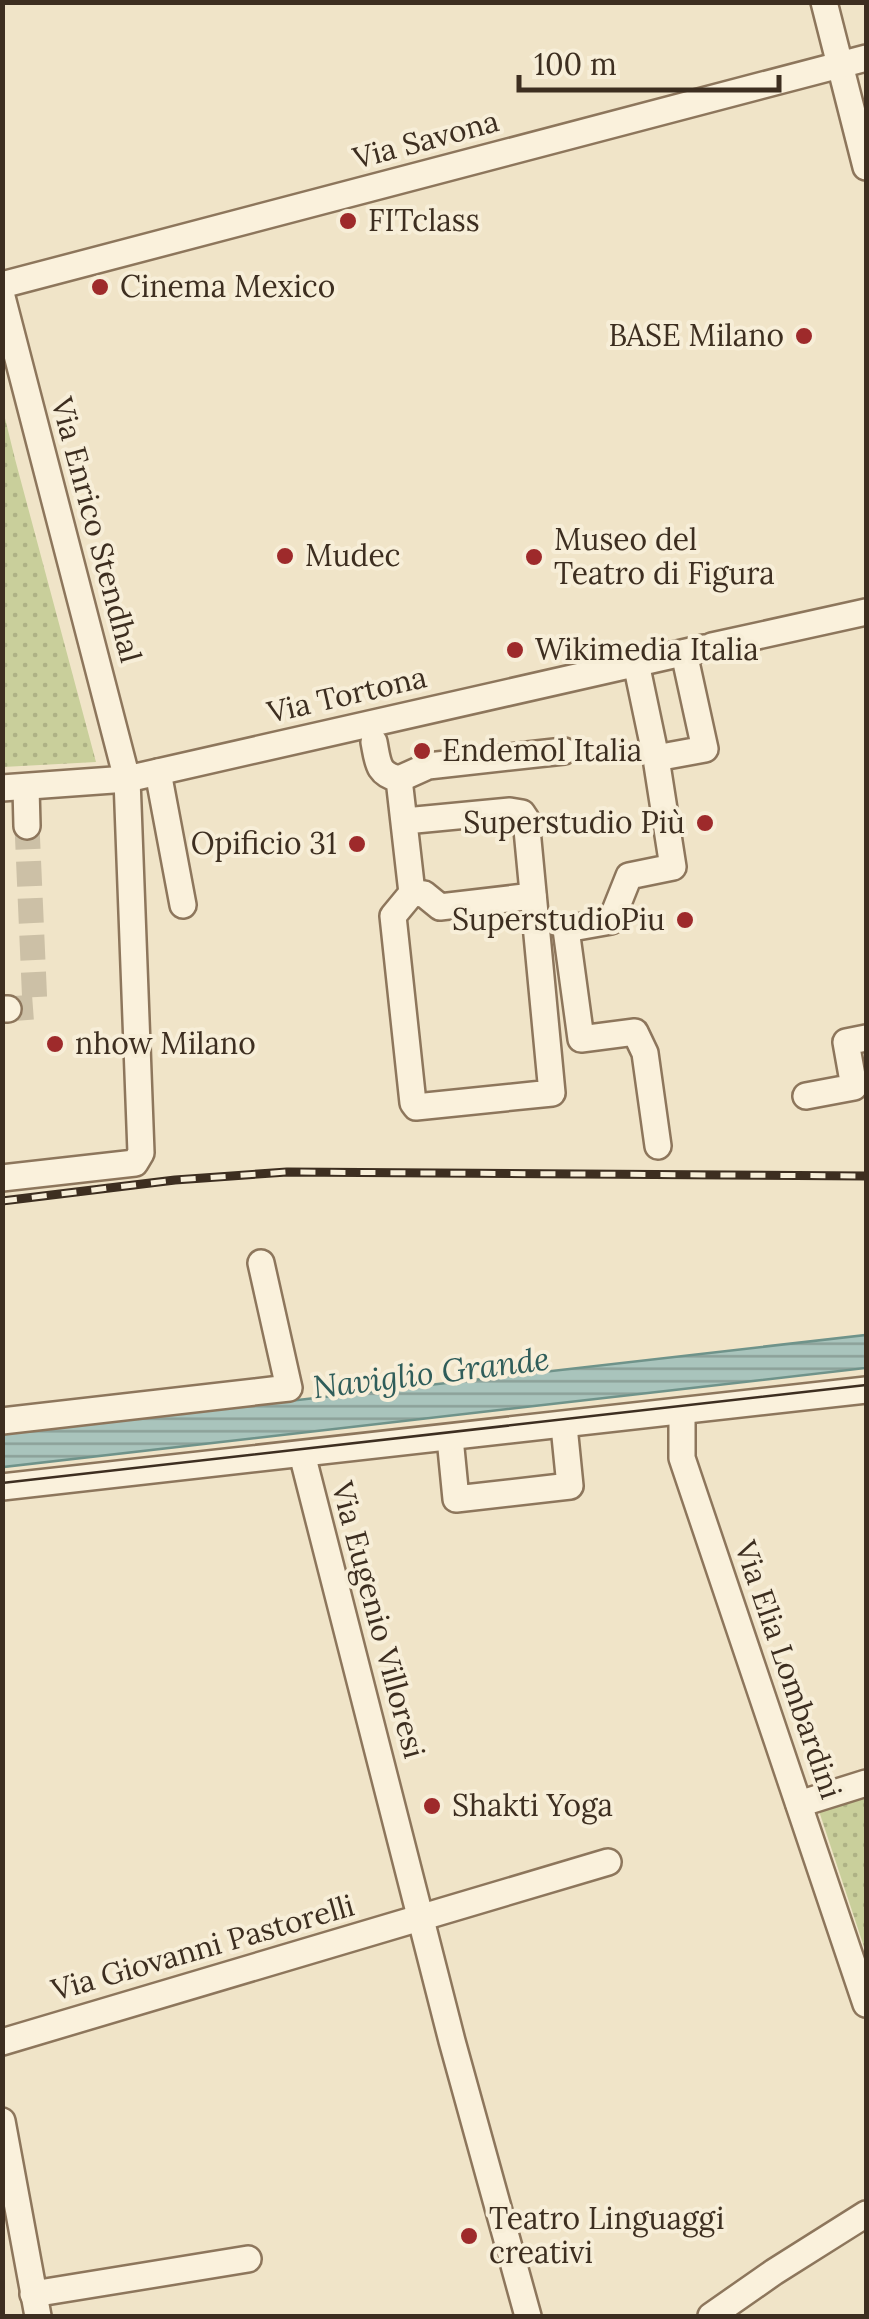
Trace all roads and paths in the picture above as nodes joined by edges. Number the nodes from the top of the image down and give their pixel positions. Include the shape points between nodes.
1 (824, 2) edge
2 (866, 58) edge
3 (840, 65) junction
4 (866, 166) edge
5 (2, 285) edge
6 (2, 297) edge
7 (866, 612) edge
8 (700, 649) junction
9 (636, 664) junction
10 (374, 742) dead end
11 (564, 751) dead end
12 (656, 758) junction
13 (158, 772) junction
14 (127, 779) junction
15 (399, 779) junction
16 (14, 787) edge
17 (404, 821) junction
18 (27, 826) tunnel mouth
19 (412, 893) junction
20 (534, 896) junction
21 (183, 905) dead end
22 (866, 1038) edge
23 (806, 1096) dead end
24 (658, 1146) dead end
25 (2, 1178) edge
26 (261, 1263) dead end
27 (866, 1390) edge
28 (682, 1412) junction
29 (2, 1421) edge
30 (564, 1426) junction
31 (450, 1438) junction
32 (302, 1454) junction
33 (2, 1487) edge
34 (866, 1783) edge
35 (799, 1804) junction
36 (608, 1862) dead end
37 (422, 1917) junction
38 (866, 2004) edge
39 (2, 2042) edge
40 (2, 2121) edge
41 (866, 2214) edge
42 (248, 2259) dead end
43 (36, 2305) edge
44 (528, 2316) edge
45 (712, 2316) edge

1 - 3 street
2 - 3 street, Via Savona
3 - 4 street
3 - 5 street, Via Savona
6 - 14 street, Via Enrico Stendhal
7 - 8 street, Via Tortona
8 - 9 street, Via Tortona
8 - 12 street via 705,749
9 - 12 street
9 - 13 street, Via Tortona
10 - 15 street via 379,768
11 - 15 street via 428,766
12 - 24 street via 674,867 629,876 610,921 566,929 580,1039 635,1032
13 - 14 street, Via Tortona
13 - 21 street
14 - 16 street, Via Tortona
14 - 25 street, Via Enrico Stendhal via 142,1153 136,1163
15 - 17 street
16 - 18 street
17 - 19 street
17 - 20 street via 522,813
19 - 20 street via 440,907
19 - 20 street via 393,916 416,1107 552,1092
22 - 23 street via 846,1042 854,1087
26 - 29 street via 289,1388
27 - 28 street
28 - 30 street
28 - 35 street, Via Elia Lombardini via 682,1458
30 - 31 street
30 - 31 street via 570,1486 456,1499
31 - 32 street
32 - 33 street
32 - 37 street, Via Eugenio Villoresi
34 - 35 street
35 - 38 street, Via Elia Lombardini
36 - 37 street
37 - 39 street, Via Giovanni Pastorelli
37 - 44 street, Via Eugenio Villoresi
40 - 43 street
41 - 45 street
42 - 43 street

